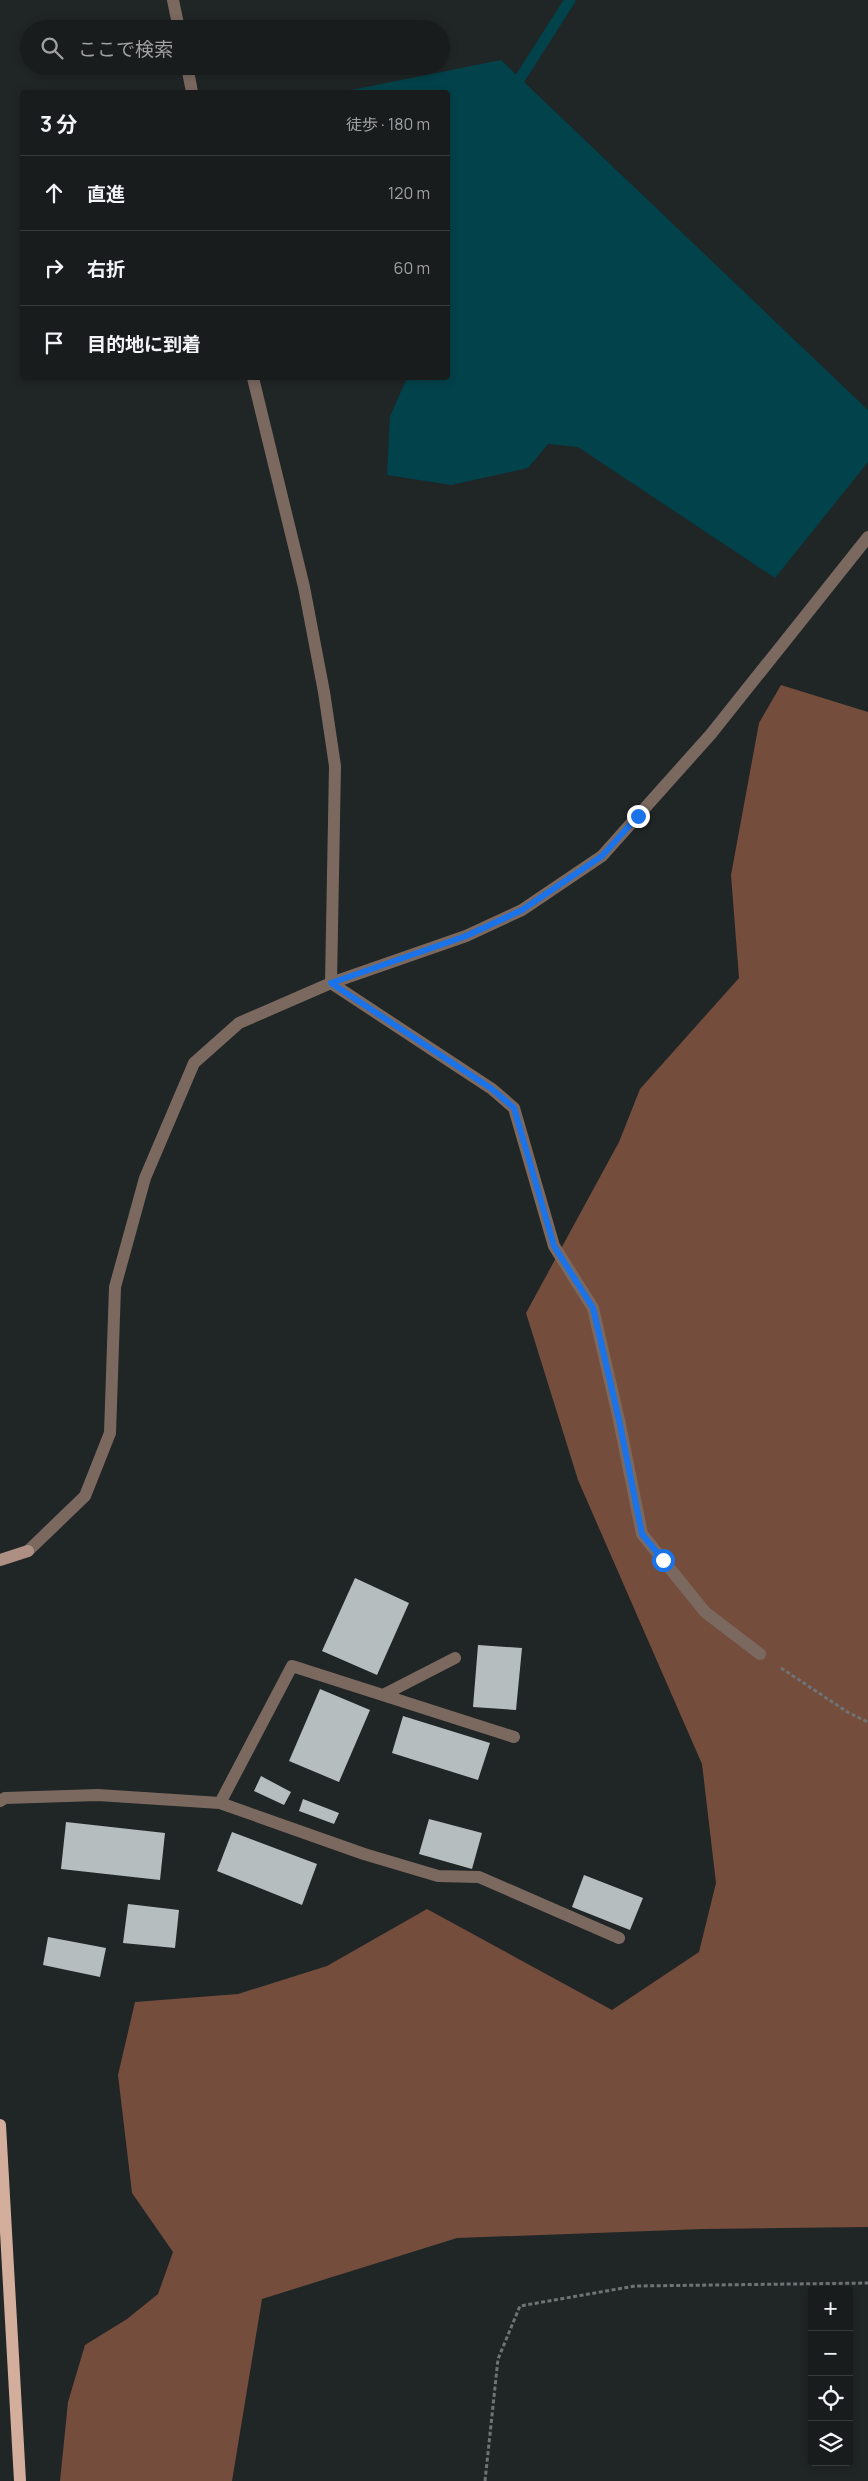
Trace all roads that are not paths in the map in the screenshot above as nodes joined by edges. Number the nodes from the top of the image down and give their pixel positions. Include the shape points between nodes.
1 (173, 0) edge
2 (177, 20) edge
3 (189, 75) edge
4 (192, 90) edge
5 (253, 380) edge
6 (868, 537) edge
7 (331, 983) junction
8 (0, 1560) edge
9 (760, 1654) road end
10 (455, 1658) dead end
11 (383, 1695) junction
12 (514, 1737) dead end
13 (0, 1801) edge
14 (220, 1803) junction
15 (619, 1938) dead end
16 (0, 2125) edge
17 (3, 2244) edge
18 (20, 2481) edge

1 - 2 street
3 - 4 street
5 - 7 street via 304,587 335,766
6 - 7 street via 711,734 602,856 522,910 466,936
7 - 8 street via 239,1023 194,1063 146,1178 115,1286 110,1433 85,1496 28,1551
7 - 9 street via 492,1089 514,1108 554,1246 593,1308 642,1534 705,1612
10 - 11 street
11 - 12 street
11 - 14 street via 292,1666
13 - 14 street via 5,1798 98,1795
14 - 15 street via 364,1854 438,1876 480,1877
16 - 17 main road
17 - 18 main road

